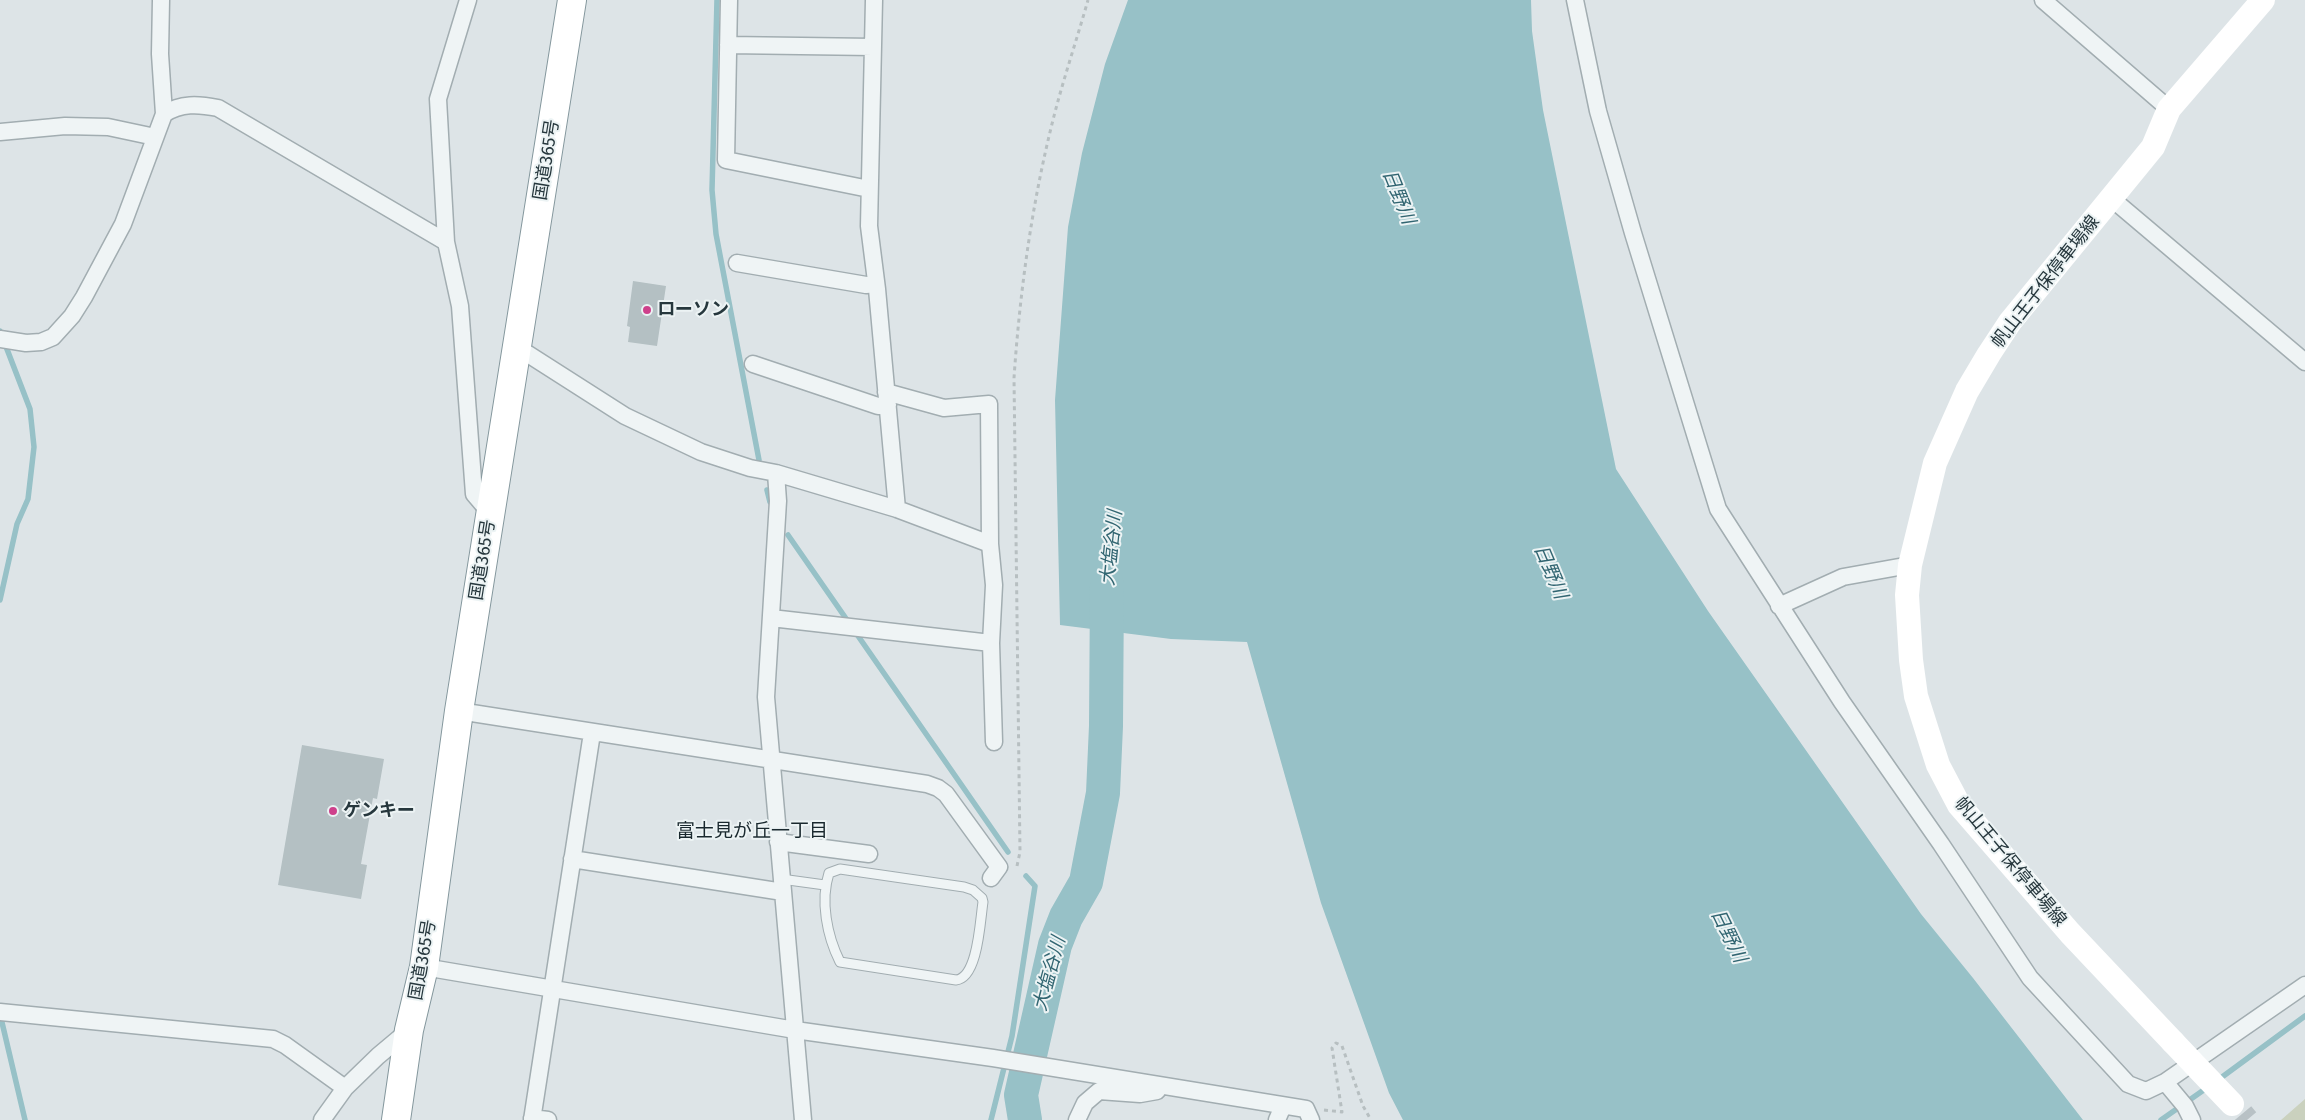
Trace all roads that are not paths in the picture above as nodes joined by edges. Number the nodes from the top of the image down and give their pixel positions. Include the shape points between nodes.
1 (160, 0) edge
2 (468, 0) edge
3 (572, 0) edge
4 (729, 0) edge
5 (874, 0) edge
6 (1575, 0) edge
7 (2043, 0) edge
8 (2263, 0) edge
9 (728, 45) junction
10 (873, 47) junction
11 (2170, 109) junction
12 (164, 114) junction
13 (0, 132) edge
14 (155, 137) junction
15 (869, 189) junction
16 (2111, 198) junction
17 (446, 242) junction
18 (737, 263) dead end
19 (876, 284) junction
20 (0, 339) edge
21 (517, 347) junction
22 (2305, 362) edge
23 (754, 364) dead end
24 (887, 399) junction
25 (776, 473) junction
26 (897, 509) junction
27 (490, 514) junction
28 (990, 544) junction
29 (1910, 565) junction
30 (1779, 606) junction
31 (771, 618) junction
32 (991, 643) junction
33 (459, 711) junction
34 (592, 733) junction
35 (994, 742) dead end
36 (771, 759) junction
37 (778, 842) junction
38 (869, 854) dead end
39 (572, 859) junction
40 (995, 872) road end
41 (825, 885) junction
42 (782, 886) junction
43 (424, 968) junction
44 (2305, 985) edge
45 (552, 989) junction
46 (0, 1012) edge
47 (409, 1030) junction
48 (795, 1030) junction
49 (2165, 1082) junction
50 (345, 1088) junction
51 (1171, 1088) junction
52 (2237, 1109) tunnel mouth
53 (1280, 1113) edge
54 (1308, 1114) edge
55 (537, 1119) edge
56 (322, 1120) edge
57 (396, 1120) edge
58 (803, 1120) edge
59 (1077, 1120) edge
60 (2192, 1120) edge

1 - 12 street
2 - 17 street via 438,99
3 - 21 highway, 国道365号
4 - 9 street
5 - 10 street
6 - 30 street via 1604,130 1718,508
7 - 11 street
8 - 11 main road, 帆山王子保停車場線
9 - 10 street
9 - 15 street via 726,160
10 - 15 street
11 - 16 main road, 帆山王子保停車場線 via 2153,147
12 - 14 street
12 - 17 street via 183,105 218,108
13 - 14 street via 65,126 108,127
14 - 20 street via 123,224 72,316 52,337 41,342
15 - 19 street via 869,226
16 - 22 street
16 - 29 main road, 帆山王子保停車場線 via 2010,322 1967,391 1935,463
17 - 27 street via 460,306 474,494
18 - 19 street
19 - 24 street
21 - 25 street via 625,416 716,457
21 - 27 highway, 国道365号
23 - 24 street via 878,406
24 - 26 street
24 - 28 street via 944,408 989,404
25 - 26 street
25 - 31 street via 778,501
26 - 28 street
27 - 33 highway, 国道365号
28 - 32 street via 994,585
29 - 30 street via 1843,577
29 - 52 main road, 帆山王子保停車場線, bridge via 1908,626 1916,696 1938,765 1959,805 2070,933
30 - 49 street via 2030,978 2128,1084 2146,1091
31 - 32 street
31 - 36 street via 766,697
32 - 35 street
33 - 34 street
33 - 43 highway, 国道365号
34 - 36 street
34 - 39 street
36 - 37 street
36 - 40 street via 938,788 946,794
37 - 38 street
37 - 42 street
39 - 42 street
39 - 45 street
41 - 41 lane via 825,907 840,962 956,980 970,972 982,902 973,890 840,869 829,873
41 - 42 lane
42 - 48 street
43 - 45 street
43 - 47 highway, 国道365号
44 - 49 street
45 - 48 street
45 - 55 street
46 - 50 street via 273,1039
47 - 50 street
47 - 57 highway, 国道365号
48 - 51 street via 993,1058
48 - 58 street
49 - 60 street
50 - 56 street
51 - 53 street
51 - 59 street via 1140,1094 1099,1091 1085,1103
53 - 54 street

